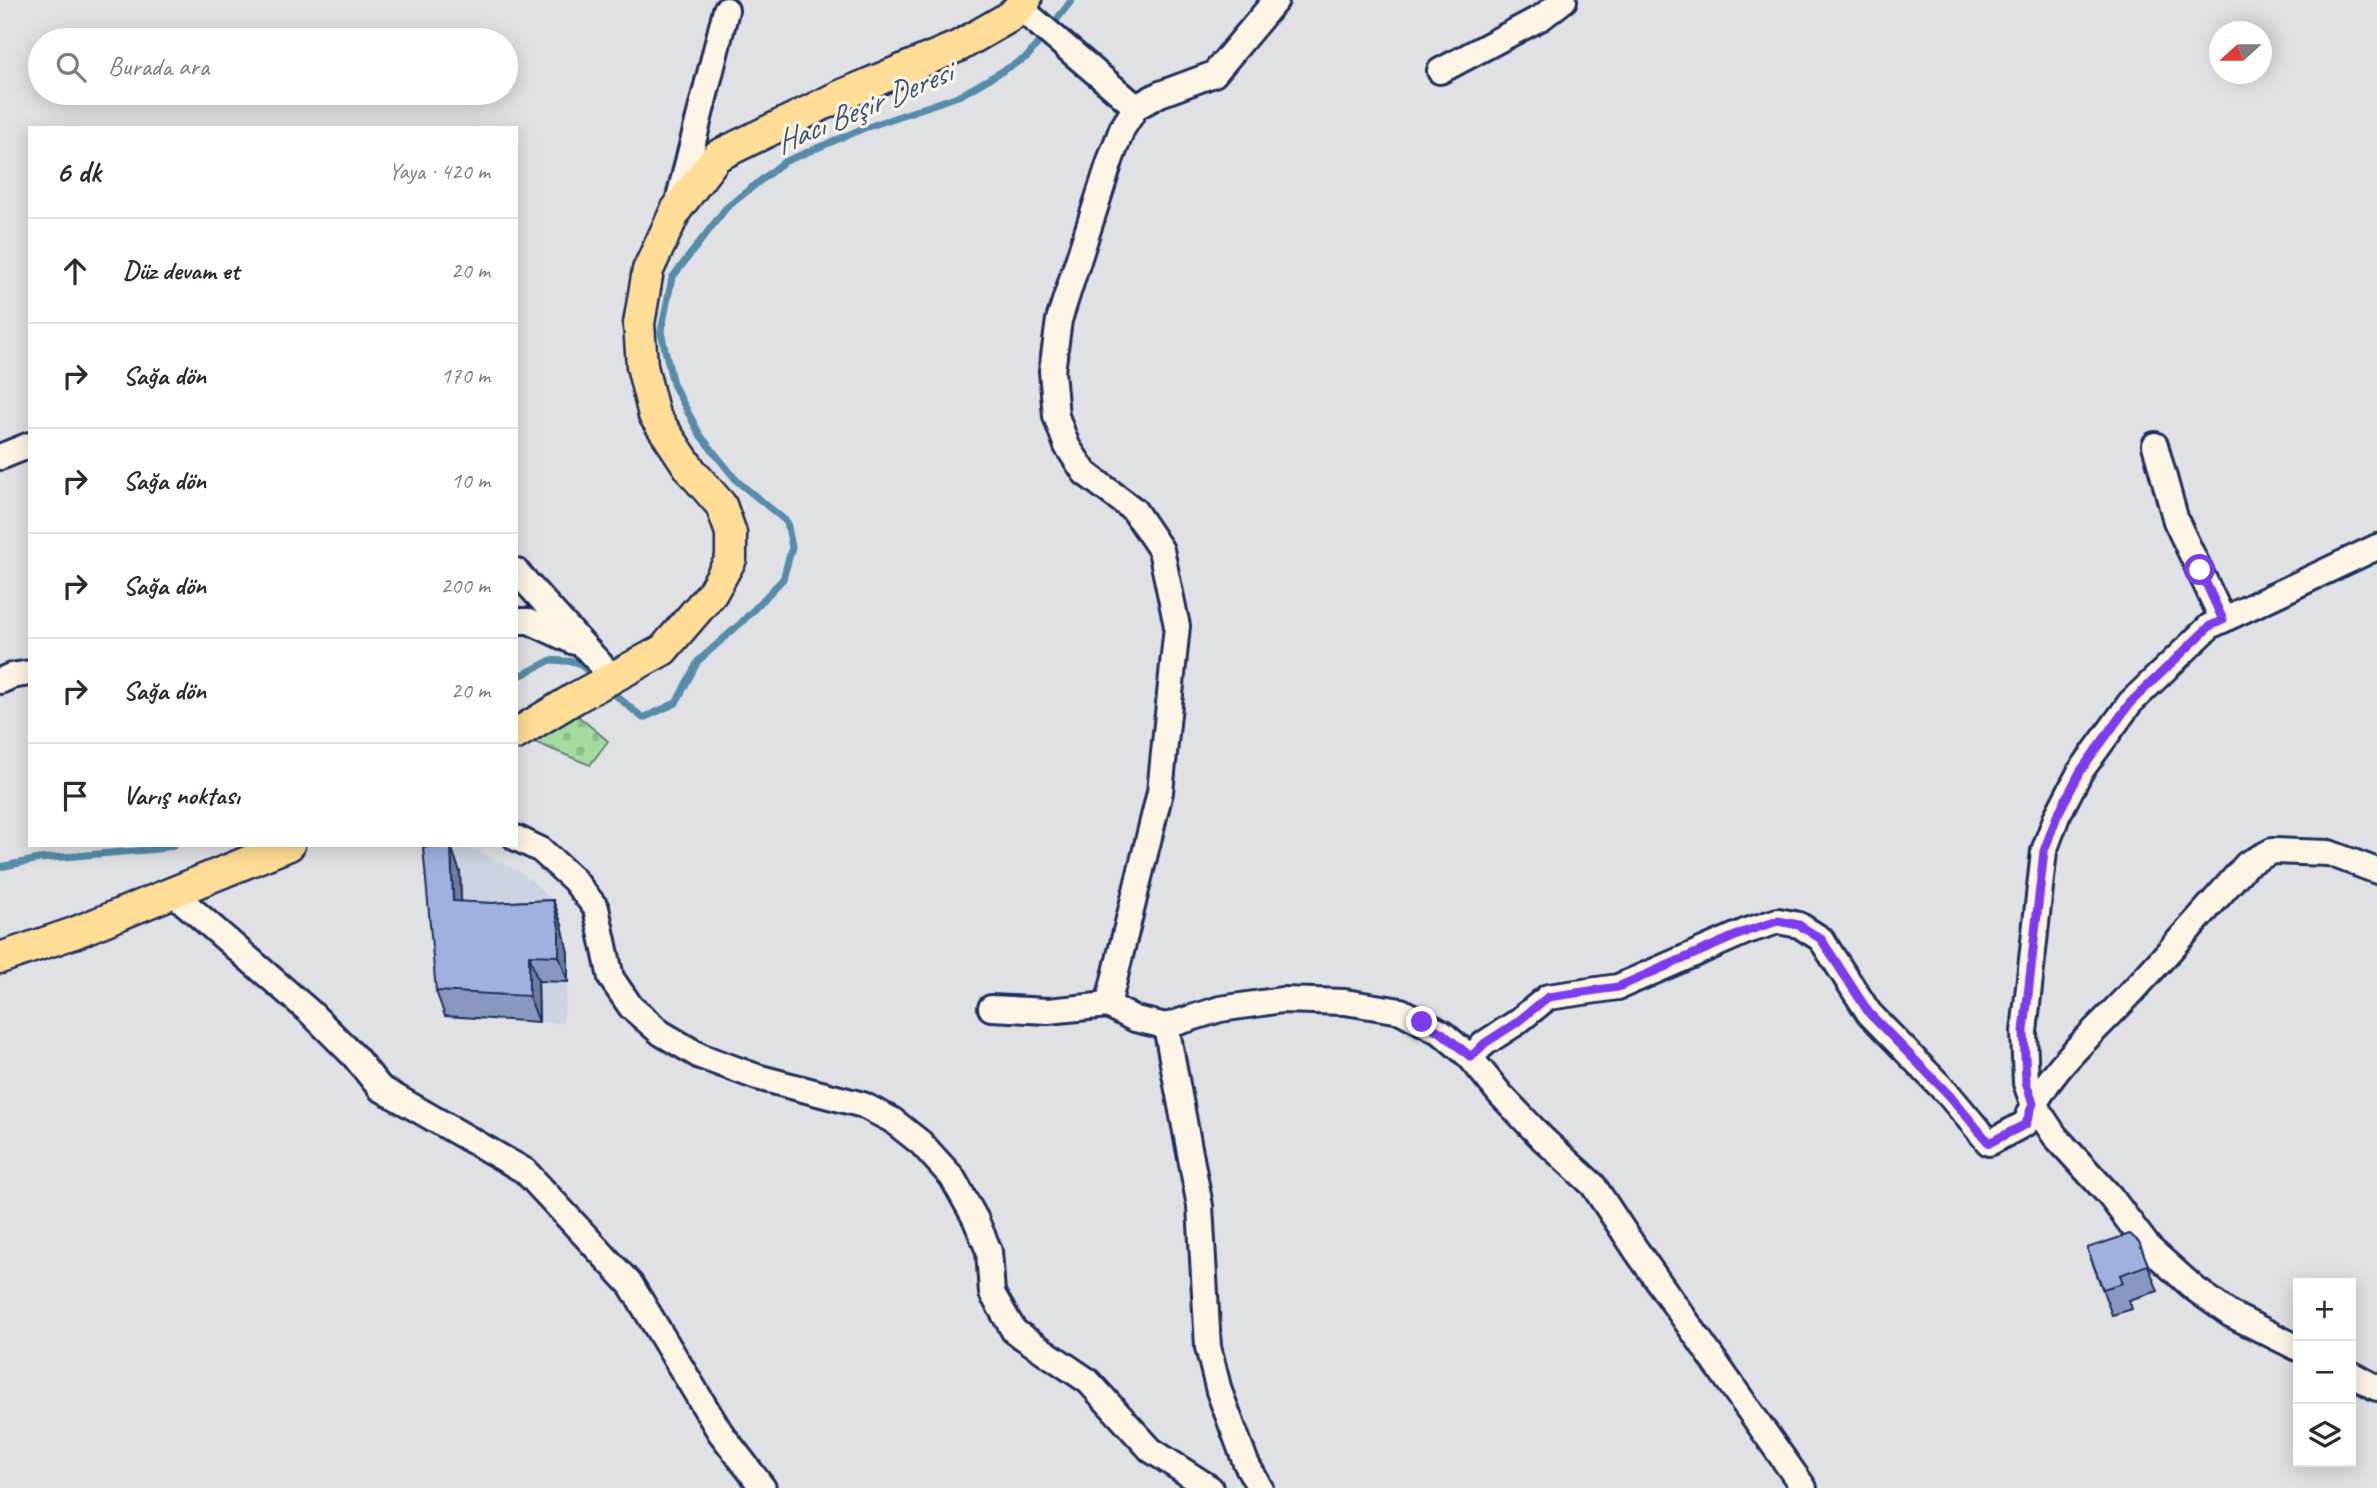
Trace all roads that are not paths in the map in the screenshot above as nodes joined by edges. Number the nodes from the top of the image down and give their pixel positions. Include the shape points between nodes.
1 (1276, 0) edge
2 (1564, 0) edge
3 (726, 10) dead end
4 (1027, 10) edge
5 (1440, 71) dead end
6 (1136, 107) junction
7 (676, 210) junction
8 (2155, 445) dead end
9 (28, 446) edge
10 (0, 457) edge
11 (2377, 547) edge
12 (518, 573) edge
13 (2223, 620) junction
14 (518, 621) edge
15 (584, 647) junction
16 (28, 673) edge
17 (613, 678) junction
18 (0, 681) edge
19 (518, 733) edge
20 (518, 839) edge
21 (284, 847) edge
22 (2377, 871) edge
23 (173, 893) junction
24 (0, 957) edge
25 (1108, 1004) junction
26 (991, 1008) dead end
27 (1166, 1026) junction
28 (1471, 1057) junction
29 (2033, 1103) junction
30 (2293, 1346) edge
31 (2356, 1377) edge
32 (2377, 1388) edge
33 (763, 1488) edge
34 (1210, 1488) edge
35 (1259, 1488) edge
36 (1804, 1488) edge

1 - 6 street via 1214,74
2 - 5 street via 1542,17
3 - 7 street
4 - 6 street
4 - 7 main road via 959,46 842,95 717,156
6 - 25 street via 1122,129 1096,202 1059,320 1052,371 1056,416 1067,446 1085,473 1134,510 1161,550 1178,626 1160,792
7 - 17 main road via 648,270 639,324 642,366 654,415 692,472 721,505 731,533 731,559 712,593 663,650
8 - 13 street via 2176,521
9 - 10 street
11 - 13 street
12 - 15 street
13 - 29 street via 2210,626 2130,703 2080,772 2057,816 2044,851 2024,1031 2026,1083
14 - 15 street via 529,621
15 - 17 street
16 - 18 street
17 - 19 main road
20 - 34 street via 541,850 575,880 596,908 611,978 631,1007 661,1032 700,1056 757,1077 863,1105 892,1120 920,1143 952,1177 975,1218 989,1251 992,1293 1014,1331 1088,1381 1151,1450
21 - 23 main road
22 - 29 street via 2329,853 2272,851 2247,864 2054,1073
23 - 24 main road
23 - 33 street via 310,1012 380,1088 525,1171 631,1285 720,1432
25 - 26 street via 1048,1011
25 - 27 street via 1135,1019
27 - 28 street via 1220,1009 1282,1000 1345,1002 1401,1011 1442,1033
27 - 35 street via 1200,1206 1208,1347 1245,1463
28 - 29 street via 1548,997 1618,987 1778,921 1799,925 1821,939 1869,1013 1989,1143 2026,1124
28 - 36 street via 1500,1094 1593,1185
29 - 30 street via 2149,1248 2230,1314
31 - 32 street

